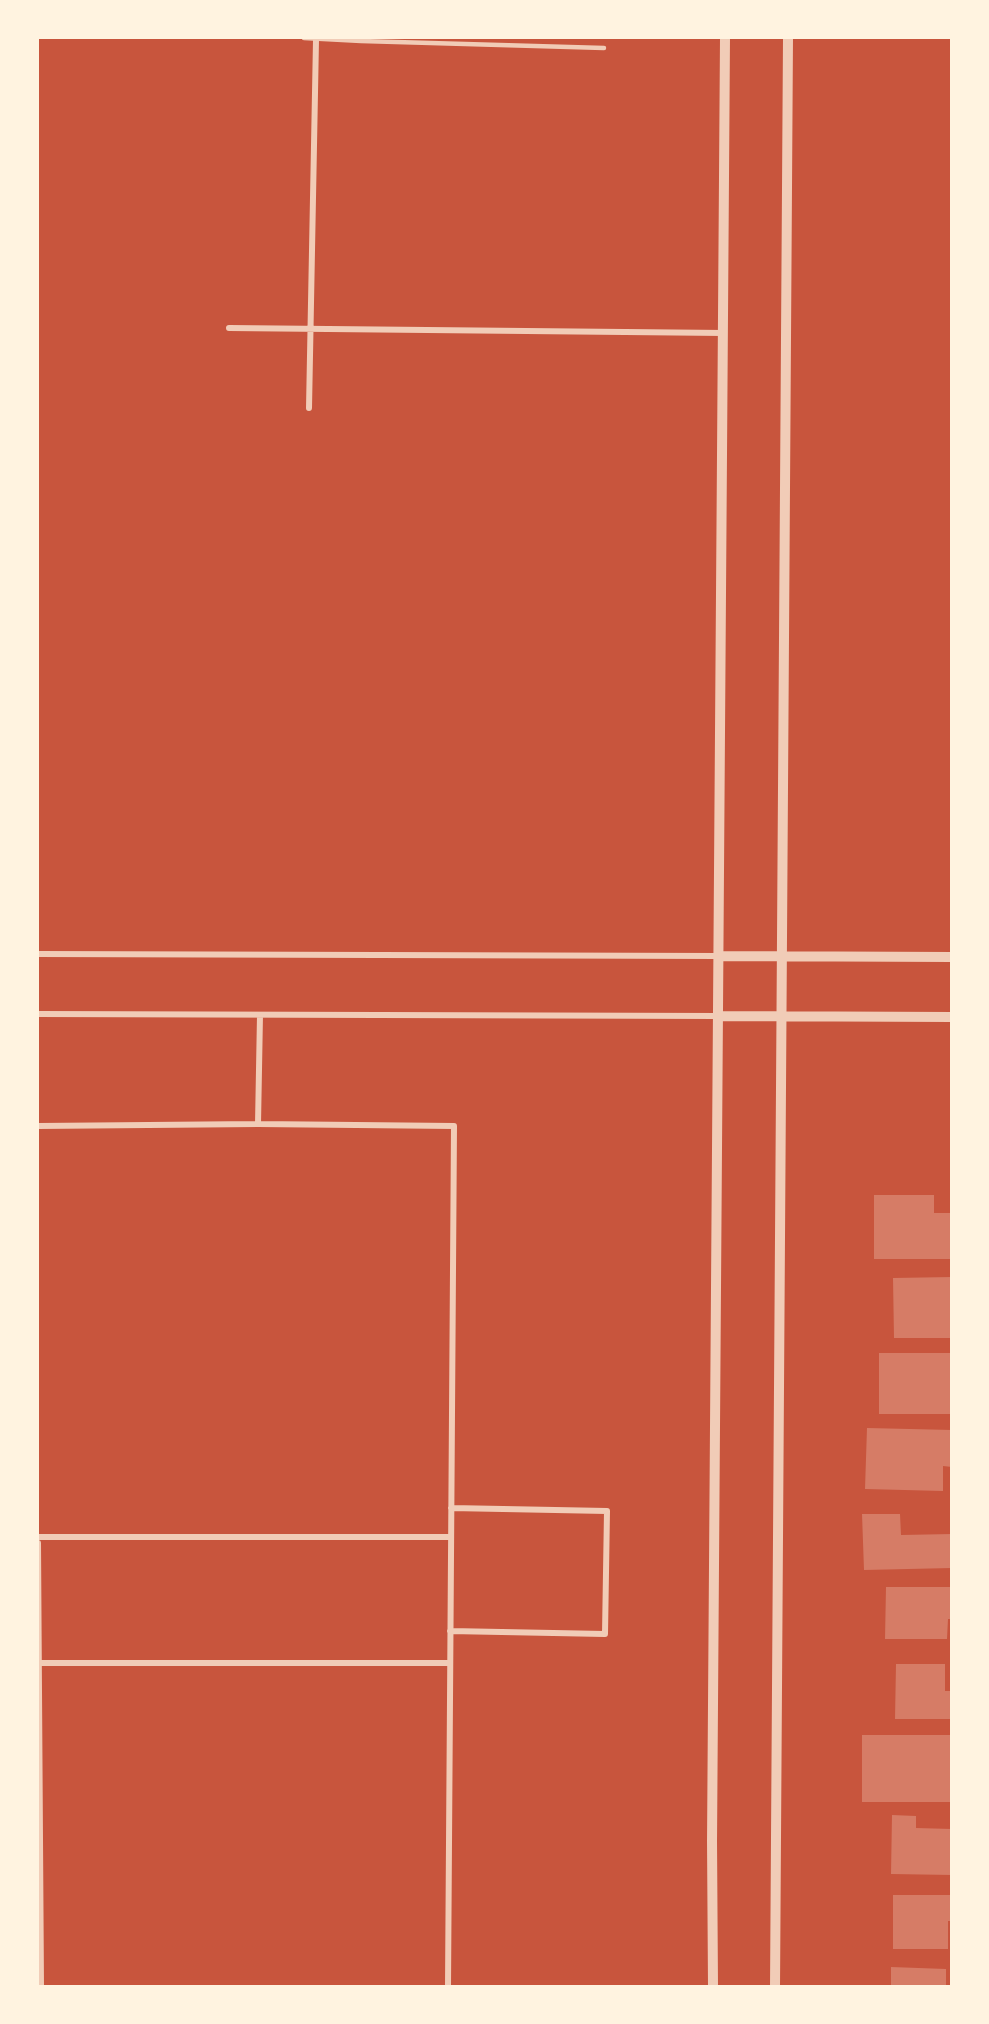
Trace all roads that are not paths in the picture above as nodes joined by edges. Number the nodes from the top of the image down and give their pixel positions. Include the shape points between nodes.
1 (304, 38) edge
2 (725, 38) edge
3 (788, 38) edge
4 (316, 40) junction
5 (604, 48) dead end
6 (229, 328) dead end
7 (311, 329) junction
8 (724, 333) junction
9 (309, 408) dead end
10 (38, 954) edge
11 (719, 956) junction
12 (782, 956) junction
13 (951, 957) edge
14 (38, 1014) edge
15 (260, 1015) junction
16 (718, 1016) junction
17 (781, 1016) junction
18 (951, 1017) edge
19 (258, 1124) junction
20 (38, 1126) edge
21 (451, 1508) junction
22 (38, 1537) edge
23 (451, 1537) junction
24 (38, 1543) edge
25 (450, 1631) junction
26 (38, 1663) edge
27 (450, 1663) junction
28 (41, 1986) edge
29 (448, 1986) edge
30 (713, 1986) edge
31 (775, 1986) edge

1 - 4 lane
2 - 8 street
3 - 12 street
4 - 5 lane
4 - 7 street
6 - 7 street
7 - 8 street
7 - 9 street
8 - 11 street
10 - 11 street
11 - 12 street
11 - 16 street
12 - 13 street
12 - 17 street
14 - 15 street
15 - 16 street
15 - 19 street
16 - 17 street
16 - 30 street
17 - 18 street
17 - 31 street
19 - 20 street
19 - 21 street via 454,1126
21 - 23 street
21 - 25 street via 607,1511 605,1634
22 - 23 street
23 - 25 street
24 - 26 street
25 - 27 street
26 - 27 street
26 - 28 street
27 - 29 street

